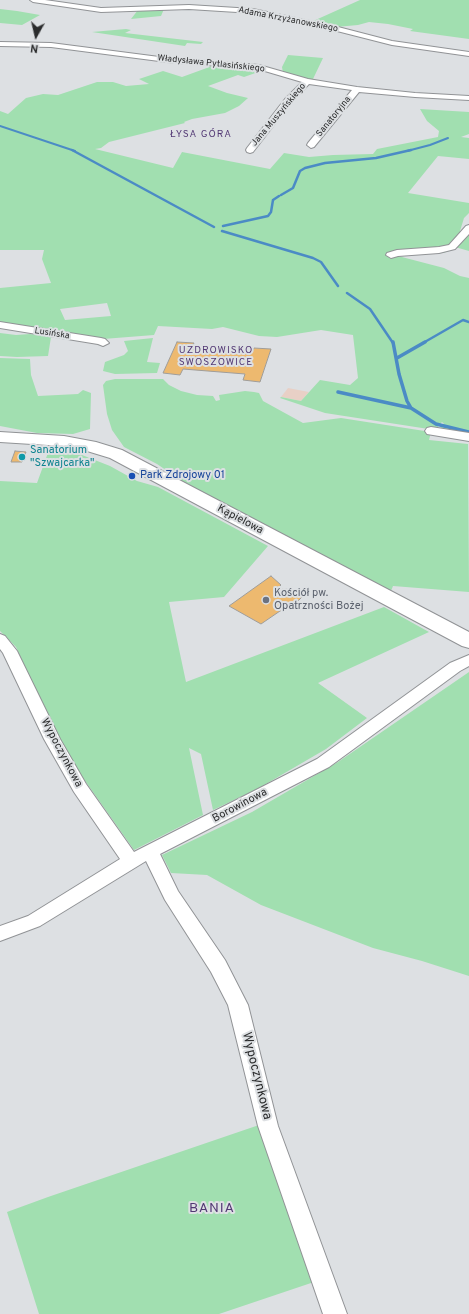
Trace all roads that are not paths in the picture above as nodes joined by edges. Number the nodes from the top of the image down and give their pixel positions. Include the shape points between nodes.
1 (33, 0) edge
2 (0, 44) edge
3 (469, 54) edge
4 (307, 81) junction
5 (357, 89) junction
6 (469, 98) edge
7 (311, 145) dead end
8 (250, 150) dead end
9 (469, 229) edge
10 (391, 255) dead end
11 (0, 325) edge
12 (103, 343) dead end
13 (431, 431) dead end
14 (0, 437) edge
15 (469, 437) edge
16 (0, 639) edge
17 (469, 641) edge
18 (469, 660) edge
19 (150, 852) junction
20 (131, 861) junction
21 (0, 934) edge
22 (335, 1314) edge

1 - 3 street, Adama Krzyżanowskiego via 101,10 189,8 253,11 392,43
2 - 4 street, Władysława Pytlasińskiego via 51,44 167,60 259,67
4 - 5 street, Władysława Pytlasińskiego
4 - 8 street, Jana Muszyńskiego
5 - 6 street, Władysława Pytlasińskiego
5 - 7 street, Sanatoryjna
9 - 10 street via 452,247
11 - 12 street, Lusińska
13 - 15 street
14 - 17 street, Kąpielowa via 68,441 116,454
16 - 20 street, Wypoczynkowa via 10,651 52,738 80,788
18 - 19 street, Borowinowa via 455,666 322,763
19 - 20 street, Borowinowa
19 - 22 street, Wypoczynkowa via 171,895 218,966 238,1005 268,1126
20 - 21 street, Borowinowa via 43,916

